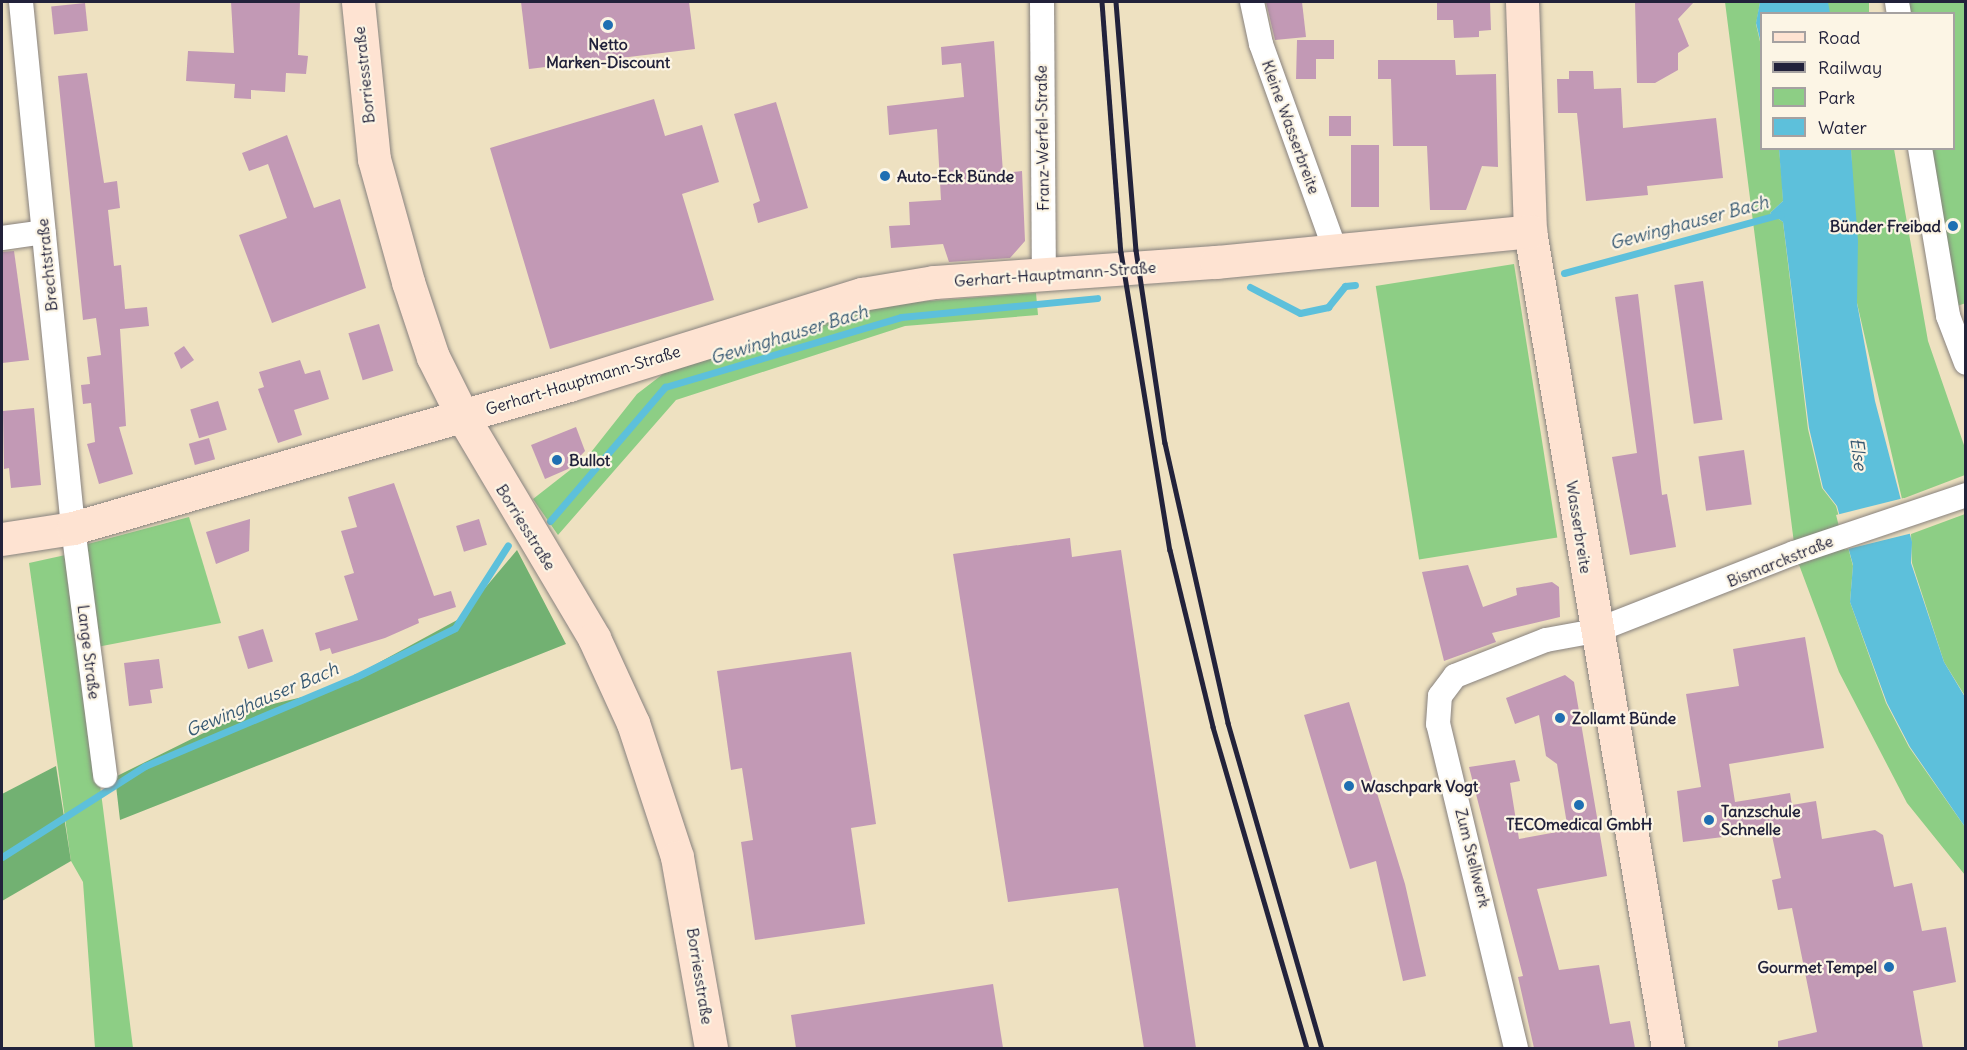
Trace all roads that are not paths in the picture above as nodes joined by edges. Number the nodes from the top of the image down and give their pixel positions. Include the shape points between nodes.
1 (21, 2) edge
2 (358, 2) edge
3 (1042, 2) edge
4 (1252, 2) edge
5 (1522, 2) edge
6 (1920, 150) edge
7 (1530, 231) junction
8 (44, 232) junction
9 (2, 238) edge
10 (1335, 250) junction
11 (1044, 276) junction
12 (1965, 363) edge
13 (463, 417) junction
14 (1962, 496) edge
15 (73, 528) junction
16 (2, 539) edge
17 (1595, 631) junction
18 (105, 776) dead end
19 (711, 1048) edge
20 (1516, 1048) edge
21 (1668, 1048) edge

1 - 8 street, Brechtstraße
2 - 13 main road, Borriesstraße via 365,94 382,196 433,357
3 - 11 street, Franz-Werfel-Straße
4 - 10 street, Kleine Wasserbreite via 1261,44
5 - 7 main road, Wasserbreite
6 - 12 street via 1948,316
7 - 10 main road, Gerhart-Hauptmann-Straße
7 - 17 main road, Wasserbreite
8 - 9 street
8 - 15 street, Brechtstraße
10 - 11 main road, Gerhart-Hauptmann-Straße
11 - 13 main road, Gerhart-Hauptmann-Straße via 934,282 862,294
13 - 15 main road, Gerhart-Hauptmann-Straße
13 - 19 main road, Borriesstraße via 594,638 633,723 677,857
14 - 17 street, Bismarckstraße via 1810,547
15 - 16 main road, Gerhart-Hauptmann-Straße
15 - 18 street, Lange Straße
17 - 20 street, Zum Stellwerk via 1546,640 1455,676 1440,696 1438,724
17 - 21 main road, Wasserbreite

